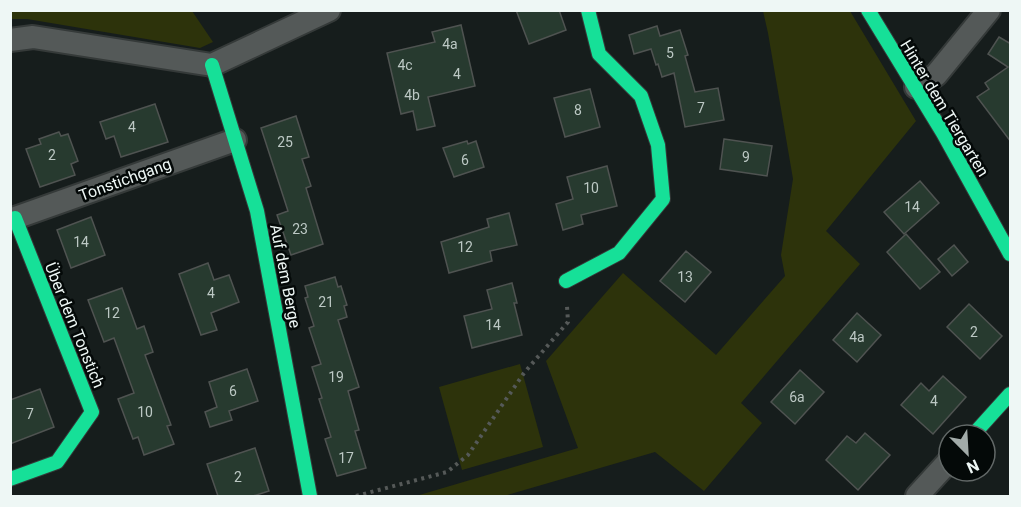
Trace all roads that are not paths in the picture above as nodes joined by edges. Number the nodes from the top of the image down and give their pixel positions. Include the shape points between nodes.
1 (329, 10) edge
2 (588, 10) edge
3 (868, 10) edge
4 (989, 10) edge
5 (10, 40) edge
6 (212, 65) junction
7 (916, 87) junction
8 (235, 140) junction
9 (13, 219) edge
10 (1011, 254) edge
11 (566, 281) road end
12 (1011, 394) edge
13 (984, 423) edge
14 (937, 474) edge
15 (10, 478) edge
16 (310, 496) edge
17 (917, 496) edge

1 - 6 street
2 - 11 street via 599,54 641,96 658,146 663,199 619,253
3 - 7 street, Hinter dem Tiergarten
4 - 7 street via 936,75
5 - 6 street via 33,37
6 - 8 street, Auf dem Berge
7 - 10 street, Hinter dem Tiergarten
8 - 9 street, Tonstichgang
8 - 16 street, Auf dem Berge via 257,211
9 - 15 street, Über dem Tonstich via 92,412 57,462
12 - 13 street
14 - 17 street

